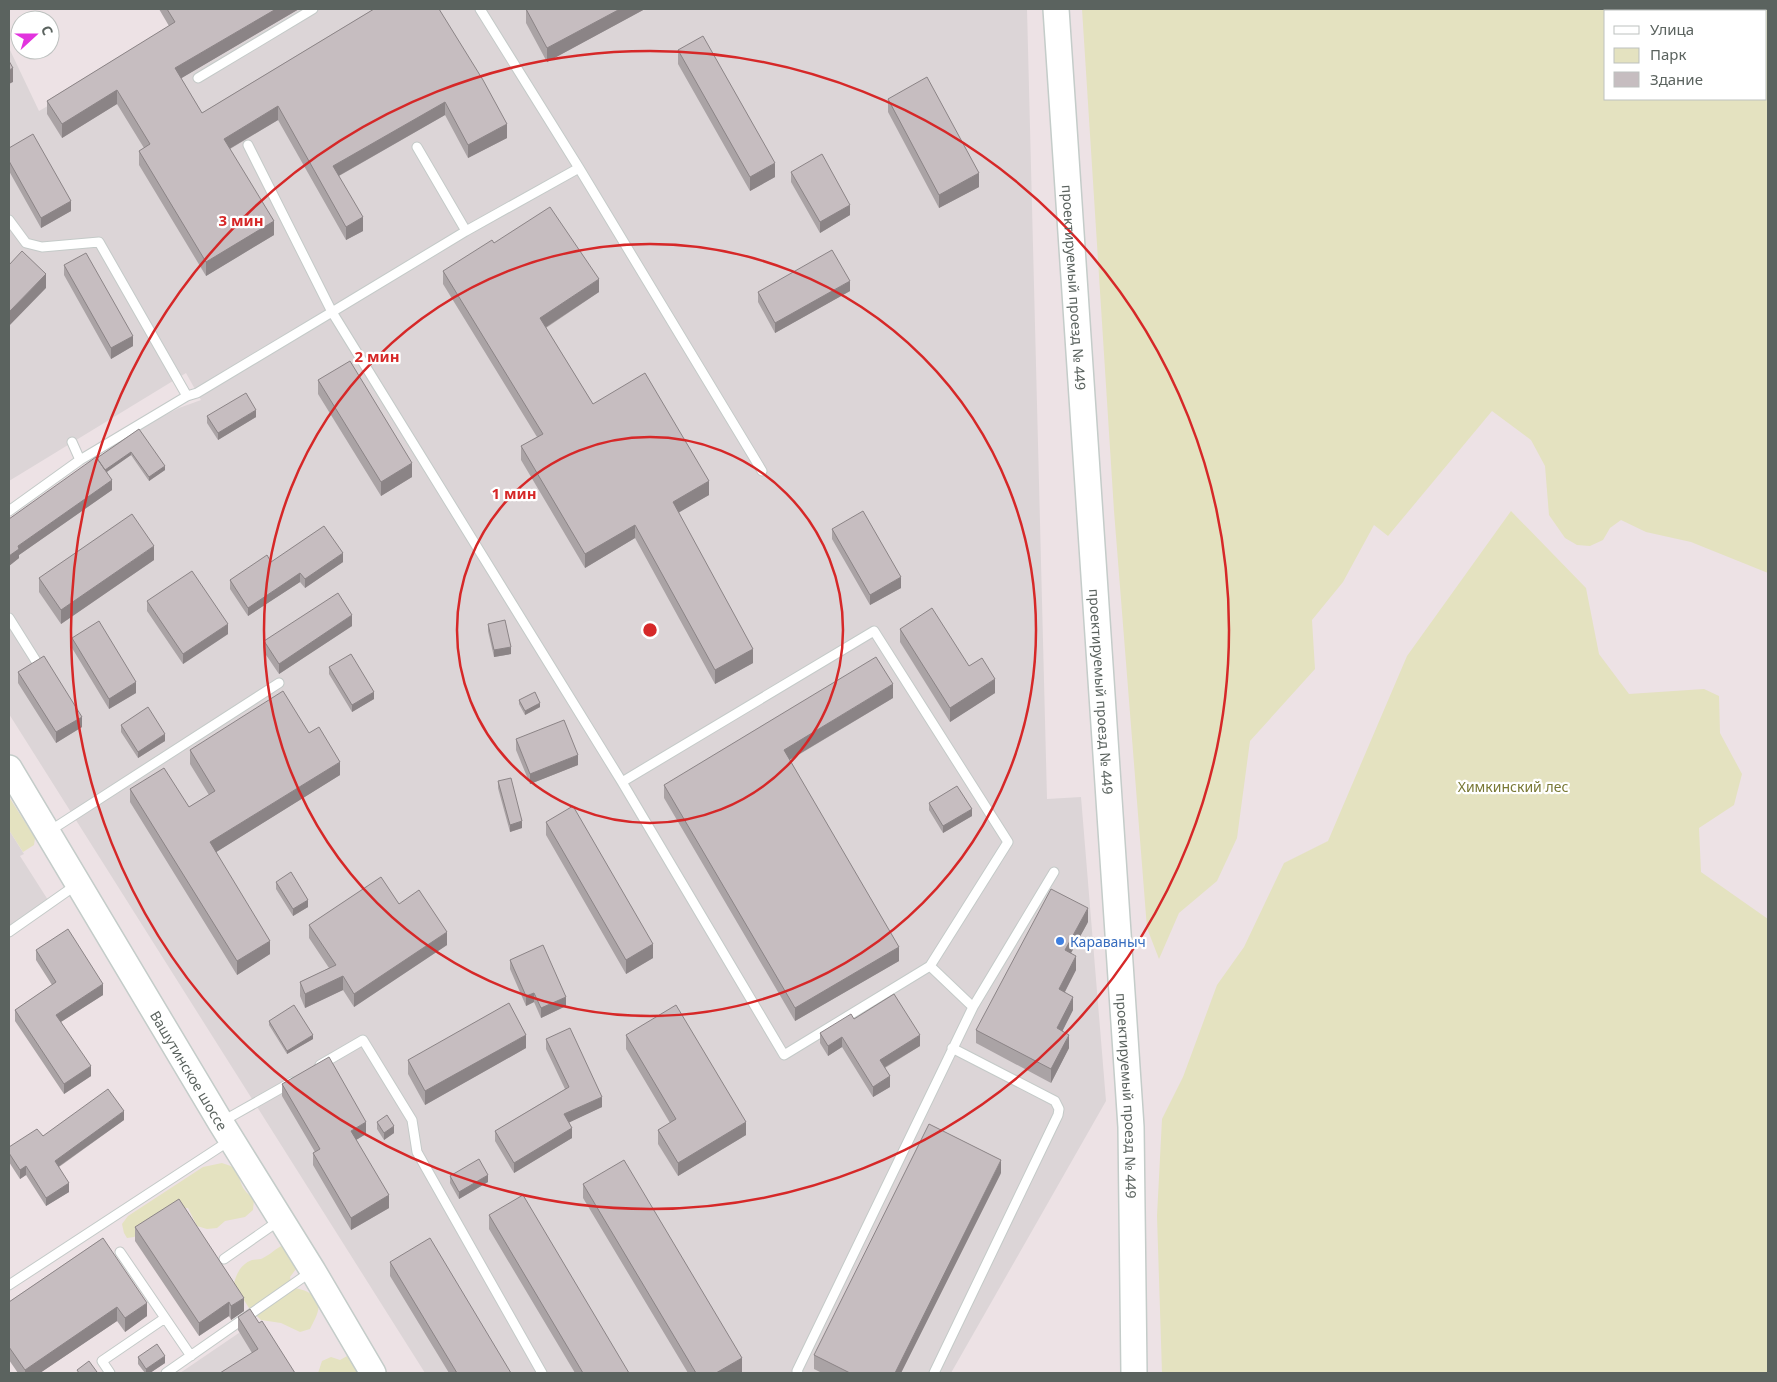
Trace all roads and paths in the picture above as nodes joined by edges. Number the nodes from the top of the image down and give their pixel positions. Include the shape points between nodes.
1 (313, 9) edge
2 (480, 9) edge
3 (1056, 9) edge
4 (198, 78) dead end
5 (248, 145) dead end
6 (417, 147) dead end
7 (579, 168) junction
8 (9, 220) edge
9 (466, 231) junction
10 (332, 312) junction
11 (187, 396) junction
12 (72, 442) dead end
13 (80, 460) junction
14 (762, 471) dead end
15 (9, 512) edge
16 (9, 618) edge
17 (36, 661) edge
18 (280, 684) dead end
19 (9, 768) edge
20 (622, 782) junction
21 (48, 832) junction
22 (1054, 872) dead end
23 (78, 884) junction
24 (9, 932) edge
25 (930, 966) junction
26 (972, 1007) junction
27 (952, 1048) junction
28 (313, 1069) edge
29 (296, 1079) edge
30 (226, 1131) junction
31 (280, 1220) junction
32 (120, 1252) dead end
33 (224, 1259) dead end
34 (313, 1271) junction
35 (9, 1285) edge
36 (165, 1318) junction
37 (191, 1356) junction
38 (110, 1373) edge
39 (166, 1373) edge
40 (373, 1373) edge
41 (542, 1373) edge
42 (798, 1373) edge
43 (934, 1373) edge
44 (1134, 1373) edge

1 - 4 lane
2 - 7 lane
3 - 44 street, проектируемый проезд № 449 via 1131,1127
5 - 10 lane
6 - 9 lane
7 - 9 lane
7 - 14 lane
8 - 11 lane via 26,243 42,247 100,242
9 - 10 lane
10 - 11 lane
10 - 20 lane
11 - 13 lane
12 - 13 lane
13 - 15 lane
16 - 17 lane
18 - 21 lane
19 - 21 street, Вашутинское шоссе
20 - 25 lane via 784,1055
20 - 25 lane via 874,631 1008,842
21 - 23 street, Вашутинское шоссе
22 - 26 lane
23 - 24 lane
23 - 30 street, Вашутинское шоссе
25 - 26 lane
26 - 27 lane
27 - 42 lane
27 - 43 lane via 1055,1101 1059,1109
28 - 41 lane via 363,1040 412,1120 417,1152
29 - 30 lane
30 - 31 street, Вашутинское шоссе
30 - 35 lane
31 - 33 lane
31 - 34 street, Вашутинское шоссе
32 - 36 lane
34 - 37 lane
34 - 40 street, Вашутинское шоссе
36 - 37 lane
36 - 38 lane via 102,1361
37 - 39 lane

